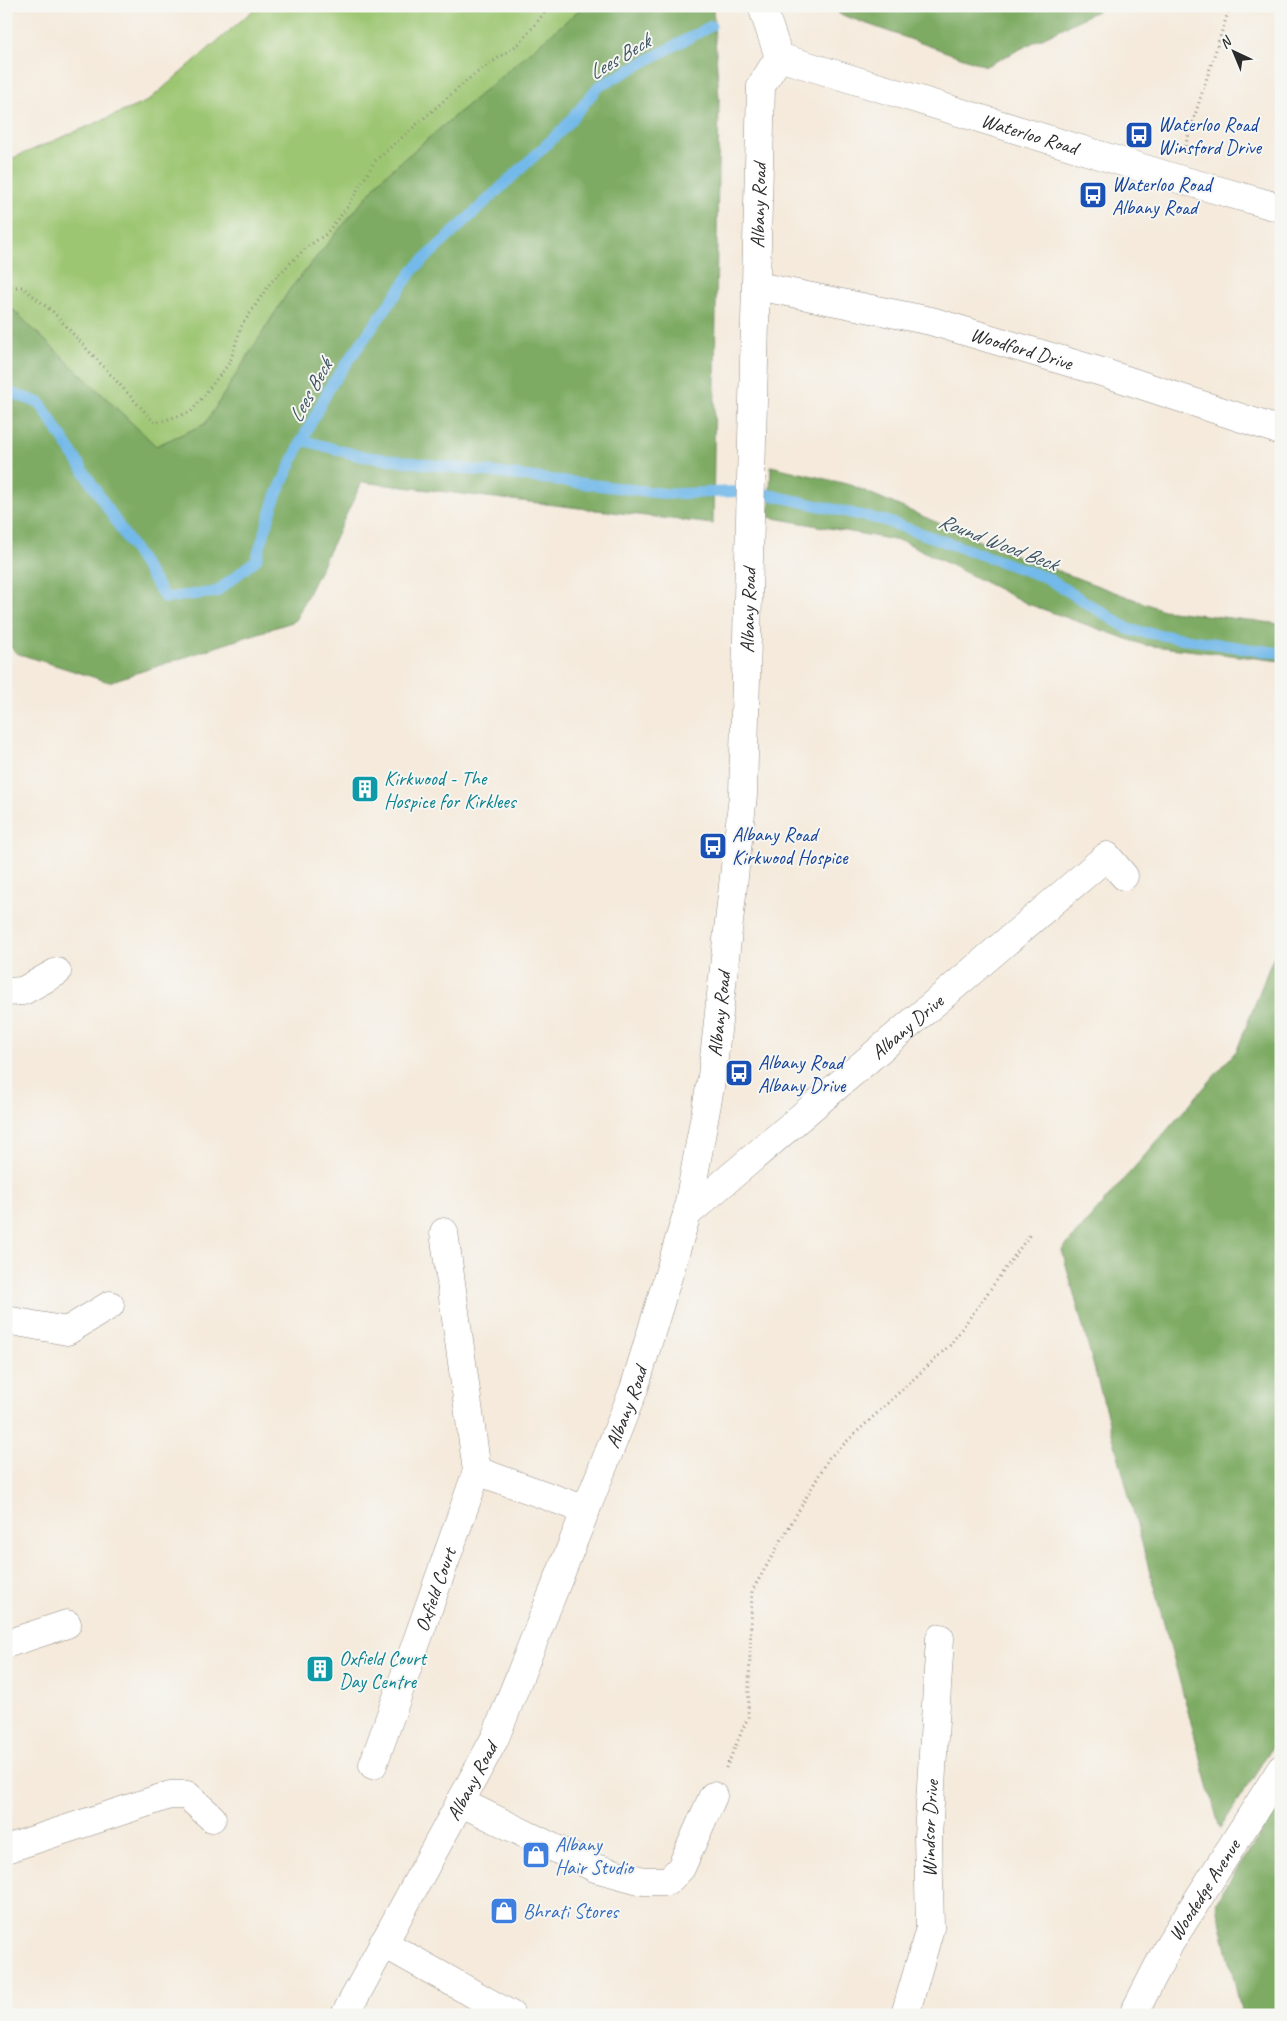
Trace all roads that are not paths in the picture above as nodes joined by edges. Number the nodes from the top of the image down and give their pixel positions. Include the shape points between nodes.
1 (762, 6) edge
2 (779, 57) junction
3 (1281, 208) edge
4 (757, 286) junction
5 (1281, 432) edge
6 (1124, 876) dead end
7 (57, 972) dead end
8 (6, 992) edge
9 (687, 1214) junction
10 (444, 1232) dead end
11 (110, 1305) dead end
12 (6, 1320) edge
13 (477, 1471) junction
14 (586, 1510) junction
15 (67, 1624) dead end
16 (940, 1638) dead end
17 (6, 1644) edge
18 (373, 1765) dead end
19 (1281, 1769) edge
20 (714, 1796) road end
21 (460, 1802) junction
22 (212, 1818) dead end
23 (6, 1849) edge
24 (383, 1943) junction
25 (345, 2015) edge
26 (511, 2015) edge
27 (905, 2015) edge
28 (1132, 2015) edge

1 - 2 street
2 - 3 street, Waterloo Road
2 - 4 street, Albany Road via 761,86
4 - 5 street, Woodford Drive via 931,321 1105,373
4 - 9 street, Albany Road via 743,795 712,1076
6 - 9 street, Albany Drive via 1107,856
7 - 8 street via 23,990
9 - 14 street, Albany Road via 634,1388
10 - 13 street, Oxfield Court
11 - 12 street via 66,1331
13 - 14 street
13 - 18 street, Oxfield Court
14 - 21 street, Albany Road via 495,1738
15 - 17 street
16 - 27 street, Windsor Drive via 928,1836 930,1928
19 - 28 street, Woodedge Avenue via 1170,1943
20 - 21 street via 682,1868 668,1881 643,1882 595,1868
21 - 24 street, Albany Road
22 - 23 street via 187,1795 170,1794
24 - 25 street, Albany Road
24 - 26 street

